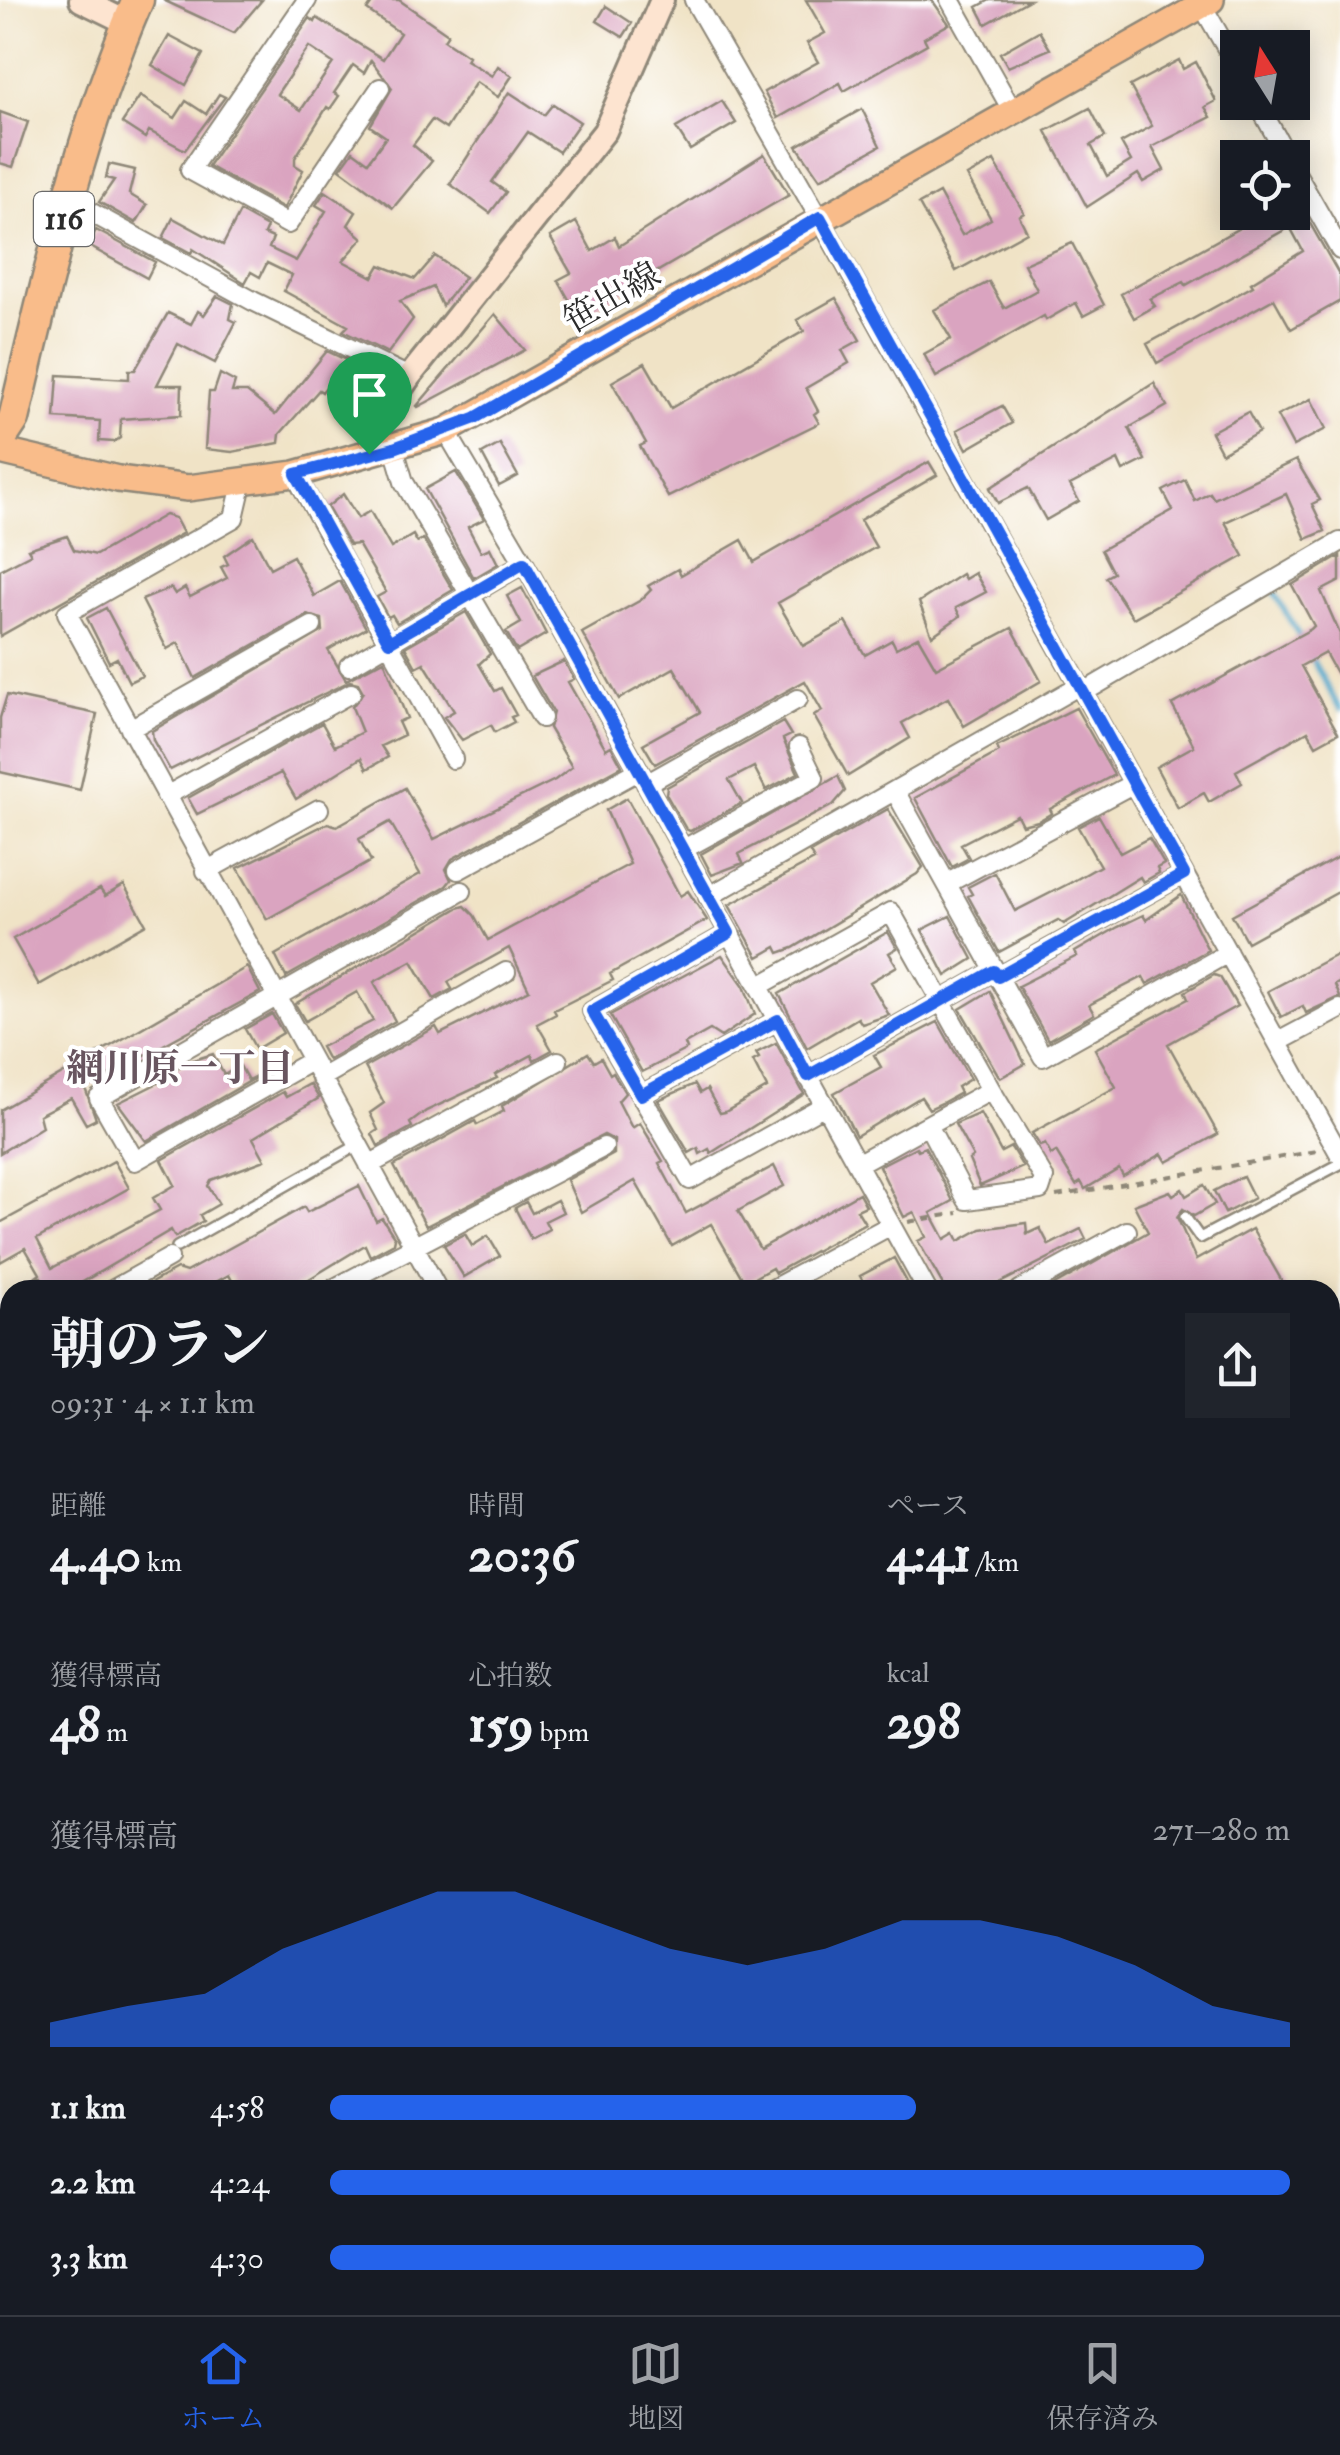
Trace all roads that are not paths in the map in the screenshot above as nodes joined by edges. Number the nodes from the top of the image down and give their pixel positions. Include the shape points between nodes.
1 (80, 0) edge
2 (306, 0) edge
3 (662, 0) edge
4 (694, 0) edge
5 (1204, 2) edge
6 (959, 3) edge
7 (125, 10) edge
8 (1220, 33) edge
9 (380, 88) dead end
10 (1012, 110) junction
11 (1310, 198) edge
12 (70, 202) junction
13 (820, 217) junction
14 (1340, 250) edge
15 (410, 377) junction
16 (0, 392) edge
17 (446, 431) junction
18 (0, 440) edge
19 (394, 448) junction
20 (0, 451) edge
21 (369, 454) junction
22 (296, 474) junction
23 (242, 484) junction
24 (1340, 542) edge
25 (524, 563) junction
26 (471, 596) junction
27 (312, 626) dead end
28 (389, 642) junction
29 (348, 666) dead end
30 (1082, 688) junction
31 (350, 693) dead end
32 (798, 700) dead end
33 (542, 718) dead end
34 (130, 728) junction
35 (799, 747) dead end
36 (453, 759) dead end
37 (642, 777) junction
38 (1134, 783) junction
39 (895, 791) junction
40 (166, 796) junction
41 (319, 809) dead end
42 (682, 850) junction
43 (458, 870) dead end
44 (206, 872) junction
45 (1184, 874) junction
46 (948, 883) junction
47 (462, 891) dead end
48 (708, 897) junction
49 (729, 933) junction
50 (1228, 953) junction
51 (506, 972) dead end
52 (996, 974) junction
53 (759, 986) junction
54 (274, 995) junction
55 (942, 1002) junction
56 (1340, 1009) edge
57 (778, 1020) junction
58 (1278, 1042) junction
59 (558, 1060) dead end
60 (316, 1070) junction
61 (808, 1076) junction
62 (991, 1090) junction
63 (641, 1095) junction
64 (825, 1106) junction
65 (928, 1125) junction
66 (358, 1145) junction
67 (604, 1147) dead end
68 (1335, 1150) edge
69 (857, 1164) junction
70 (1340, 1164) edge
71 (368, 1165) junction
72 (1185, 1217) dead end
73 (891, 1225) junction
74 (1127, 1231) dead end
75 (414, 1246) junction
76 (173, 1252) joint
77 (128, 1280) edge
78 (350, 1280) edge
79 (433, 1280) edge
80 (789, 1280) edge
81 (921, 1280) edge
82 (1038, 1280) edge

1 - 7 street
2 - 9 street via 190,170 288,224
3 - 15 street via 605,131
4 - 13 street
5 - 8 street
5 - 10 main road, 笹出線
6 - 10 street
7 - 12 highway, 116
7 - 16 highway, 116 via 51,190
10 - 13 main road, 笹出線
11 - 14 street
12 - 15 street
12 - 18 highway, 116 via 14,419
13 - 17 main road, 笹出線
13 - 30 street
15 - 21 street via 382,416
17 - 19 main road, 笹出線
17 - 25 street
19 - 21 main road, 笹出線
19 - 26 street via 404,482
20 - 23 main road, 笹出線 via 118,479 188,488
21 - 22 main road, 笹出線
22 - 23 main road, 笹出線
22 - 28 street
23 - 34 street via 234,518 67,613
24 - 30 street
25 - 26 street
25 - 37 street
26 - 28 street
26 - 33 street
27 - 34 street
28 - 29 street
28 - 36 street
30 - 38 street
30 - 39 street
31 - 40 street
32 - 37 street
34 - 40 street
35 - 42 street via 814,778
37 - 42 street
37 - 43 street
38 - 45 street
38 - 46 street
39 - 46 street
39 - 48 street
40 - 44 street
41 - 44 street
42 - 48 street
44 - 54 street
45 - 50 street
45 - 52 street
46 - 52 street
47 - 54 street
48 - 49 street
49 - 53 street
49 - 63 street via 592,1011
50 - 52 street via 1043,1057
50 - 58 street
51 - 60 street
52 - 55 street
53 - 55 street via 892,912
53 - 57 street
54 - 60 street
54 - 60 street via 98,1098 136,1161
55 - 61 street
55 - 62 street
56 - 58 street
57 - 61 street
57 - 63 street
58 - 68 street
59 - 71 street
60 - 66 street
61 - 64 street
62 - 65 street
62 - 65 street via 1044,1178 1040,1190 967,1200
63 - 64 street via 690,1180
64 - 69 street
65 - 69 street
66 - 71 street
66 - 76 lane
67 - 75 street
69 - 73 street
70 - 72 lane via 1200,1238
71 - 75 street
73 - 80 street
73 - 81 street
74 - 82 street
75 - 78 street
75 - 79 street
76 - 77 street

